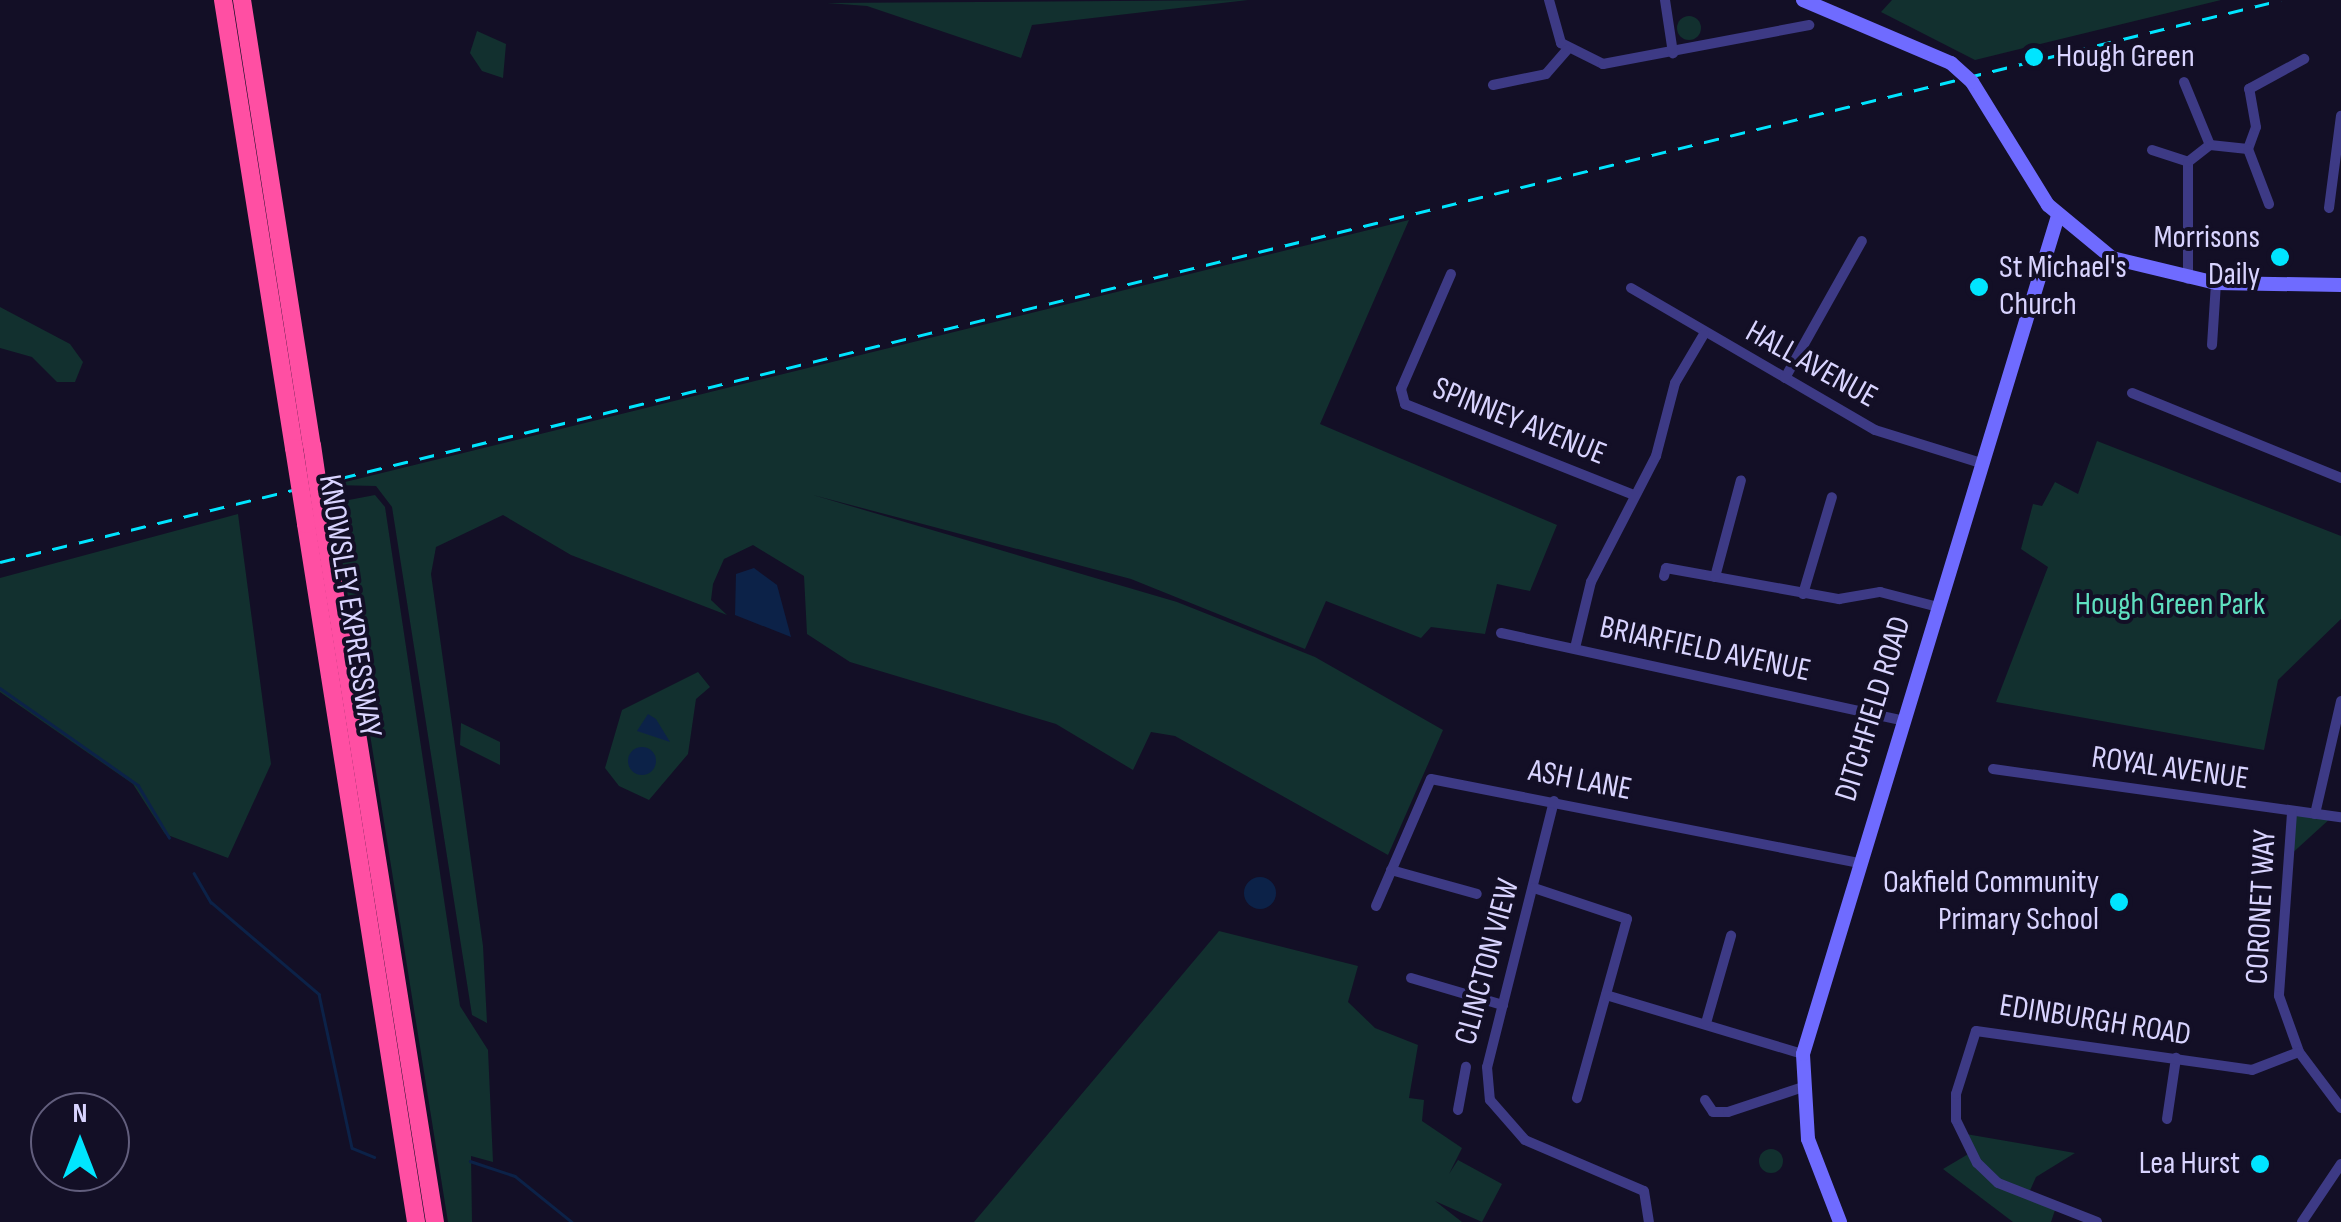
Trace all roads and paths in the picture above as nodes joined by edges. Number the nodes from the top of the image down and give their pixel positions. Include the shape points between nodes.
1 (223, 0) edge
2 (242, 0) edge
3 (1549, 0) edge
4 (1664, 0) edge
5 (1803, 0) edge
6 (1785, 12) dead end
7 (1809, 25) dead end
8 (1786, 26) junction
9 (1567, 50) junction
10 (1672, 53) junction
11 (2304, 60) dead end
12 (2184, 82) dead end
13 (1493, 85) dead end
14 (2341, 116) edge
15 (2210, 145) junction
16 (2248, 149) junction
17 (2152, 150) dead end
18 (2188, 162) junction
19 (2268, 204) dead end
20 (2329, 208) dead end
21 (2058, 216) junction
22 (1862, 241) dead end
23 (1451, 274) dead end
24 (2188, 279) junction
25 (2216, 284) junction
26 (2341, 285) edge
27 (1630, 288) dead end
28 (1704, 334) junction
29 (2212, 345) dead end
30 (1785, 378) junction
31 (2132, 393) dead end
32 (303, 446) junction
33 (1978, 462) junction
34 (2341, 478) edge
35 (1726, 484) dead end
36 (1634, 495) junction
37 (1844, 510) dead end
38 (315, 522) junction
39 (1664, 576) dead end
40 (1715, 577) junction
41 (1803, 594) junction
42 (1934, 606) junction
43 (1501, 633) dead end
44 (1575, 648) junction
45 (2341, 700) edge
46 (1899, 720) junction
47 (1993, 769) dead end
48 (1554, 801) junction
49 (2292, 813) junction
50 (2315, 814) junction
51 (2341, 817) edge
52 (1856, 862) junction
53 (1391, 870) junction
54 (1534, 888) junction
55 (1478, 894) dead end
56 (1376, 906) dead end
57 (1731, 936) dead end
58 (1412, 978) dead end
59 (1606, 996) junction
60 (1503, 1005) junction
61 (1706, 1022) junction
62 (2299, 1052) junction
63 (1803, 1054) junction
64 (2176, 1058) junction
65 (1466, 1067) dead end
66 (1463, 1082) junction
67 (1486, 1082) junction
68 (1800, 1088) junction
69 (1578, 1098) dead end
70 (1705, 1100) dead end
71 (2341, 1108) edge
72 (1458, 1110) dead end
73 (2167, 1119) dead end
74 (2341, 1164) edge
75 (416, 1222) edge
76 (434, 1222) edge
77 (1649, 1222) edge
78 (1840, 1222) edge
79 (2098, 1222) edge
80 (2302, 1222) edge

1 - 32 highway, KNOWSLEY EXPRESSWAY
2 - 32 highway, KNOWSLEY EXPRESSWAY
3 - 9 street via 1551,26
4 - 10 street
5 - 21 street, bridge via 1951,63 1972,82
6 - 8 street
7 - 8 street
8 - 10 street
9 - 10 street via 1602,64
9 - 13 street via 1546,74
11 - 16 street via 2249,89 2256,127
12 - 15 street
14 - 20 street
15 - 16 street
15 - 18 street
16 - 19 street
17 - 18 street
18 - 24 street
21 - 24 street via 2128,266
21 - 33 street, DITCHFIELD ROAD
22 - 30 street
23 - 36 street, SPINNEY AVENUE via 1401,389 1405,404
24 - 25 street
25 - 26 street
25 - 29 street
27 - 28 street, HALL AVENUE
28 - 30 street, HALL AVENUE
28 - 36 street
30 - 33 street, HALL AVENUE via 1875,430
31 - 34 street
32 - 38 highway, KNOWSLEY EXPRESSWAY, bridge
33 - 42 street, DITCHFIELD ROAD
35 - 40 street via 1740,485
36 - 44 street via 1591,582
37 - 41 street via 1830,501
38 - 75 highway, KNOWSLEY EXPRESSWAY
38 - 76 highway, KNOWSLEY EXPRESSWAY
39 - 40 street via 1666,568
40 - 41 street
41 - 42 street via 1880,592
42 - 46 street, DITCHFIELD ROAD
43 - 44 street, BRIARFIELD AVENUE
44 - 46 street, BRIARFIELD AVENUE
45 - 50 street
46 - 52 street, DITCHFIELD ROAD
47 - 49 street, ROYAL AVENUE
48 - 52 street, ASH LANE
48 - 53 street, ASH LANE via 1432,779
48 - 54 street, CLINCTON VIEW
49 - 50 street, ROYAL AVENUE
49 - 62 street, CORONET WAY via 2279,996
50 - 51 street, ROYAL AVENUE
52 - 63 street, DITCHFIELD ROAD
53 - 55 street
53 - 56 street, ASH LANE
54 - 59 street via 1624,912
54 - 60 street, CLINCTON VIEW
57 - 61 street
58 - 60 street
59 - 61 street
59 - 69 street
60 - 67 street, CLINCTON VIEW
61 - 63 street
62 - 64 street, EDINBURGH ROAD via 2266,1070
62 - 71 street, CORONET WAY
63 - 68 street, DITCHFIELD ROAD
64 - 73 street
64 - 79 street, EDINBURGH ROAD via 2001,1027 1969,1039 1956,1120 1976,1162 1998,1183
65 - 66 street
66 - 67 street
66 - 72 street
67 - 77 street, CLINCTON VIEW via 1525,1140 1644,1190
68 - 70 street via 1728,1112 1713,1112
68 - 78 street, DITCHFIELD ROAD
74 - 80 street

